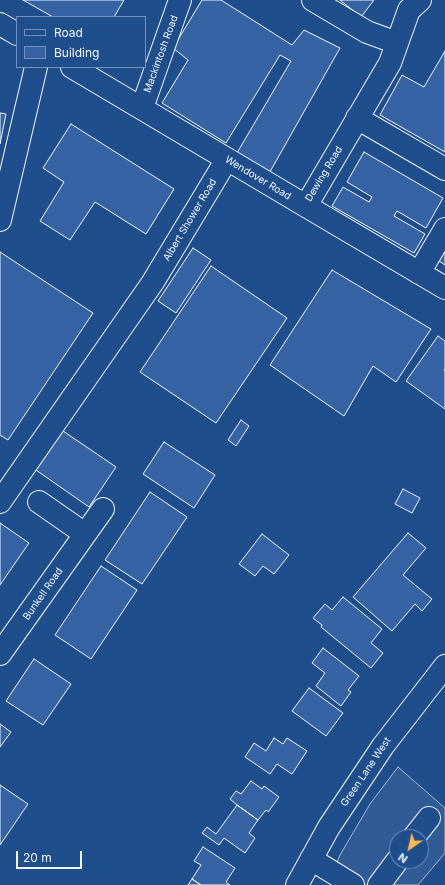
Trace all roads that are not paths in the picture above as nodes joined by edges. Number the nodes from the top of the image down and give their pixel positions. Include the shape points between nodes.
1 (180, 0) edge
2 (313, 0) edge
3 (420, 0) edge
4 (0, 24) edge
5 (16, 33) edge
6 (397, 43) junction
7 (36, 68) edge
8 (74, 68) edge
9 (142, 108) junction
10 (357, 118) junction
11 (227, 159) junction
12 (445, 169) edge
13 (306, 206) junction
14 (0, 220) edge
15 (445, 229) edge
16 (419, 272) junction
17 (445, 288) edge
18 (0, 502) edge
19 (39, 502) dead end
20 (103, 509) dead end
21 (85, 534) junction
22 (0, 654) edge
23 (445, 666) edge
24 (429, 818) dead end
25 (420, 829) edge
26 (311, 859) junction
27 (391, 869) edge
28 (297, 885) edge
29 (353, 885) edge
30 (379, 885) edge

1 - 9 street, Mackintosh Road
2 - 6 street via 367,32
3 - 6 street, Dewing Road via 409,10
4 - 5 street
6 - 10 street, Dewing Road via 390,63
7 - 14 street
8 - 9 street, Wendover Road
9 - 11 street, Wendover Road
10 - 12 street
10 - 13 street, Dewing Road
11 - 13 street, Wendover Road
11 - 18 street, Albert Shower Road via 154,282
13 - 16 street, Wendover Road
15 - 16 street
16 - 17 street, Wendover Road
19 - 21 street
20 - 21 street, Bunkell Road
21 - 22 street, Bunkell Road
23 - 26 street, Green Lane West via 383,746 329,827
24 - 25 street
26 - 28 street, Green Lane West
26 - 29 street
27 - 30 street

